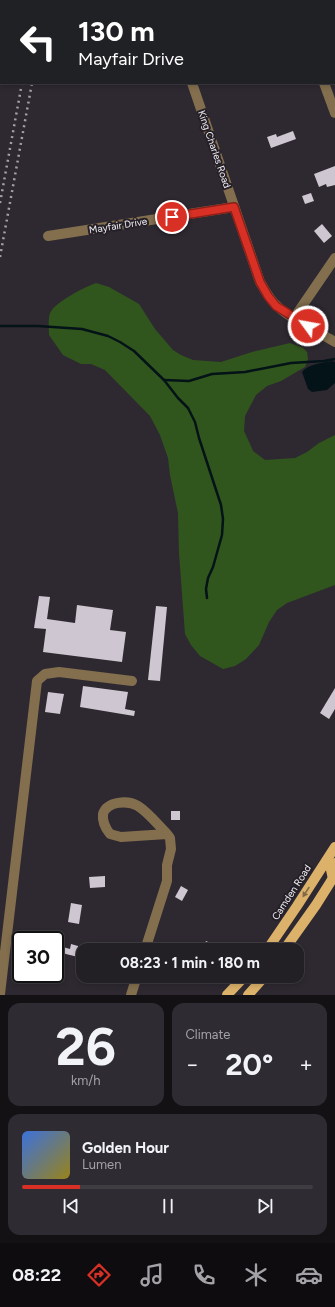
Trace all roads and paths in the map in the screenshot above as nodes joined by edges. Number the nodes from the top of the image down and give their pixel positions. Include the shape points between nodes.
1 (192, 84) edge
2 (324, 84) edge
3 (335, 113) edge
4 (234, 207) junction
5 (48, 236) dead end
6 (335, 258) edge
7 (294, 318) junction
8 (335, 342) edge
9 (132, 681) dead end
10 (167, 834) junction
11 (335, 847) edge
12 (335, 863) edge
13 (334, 877) edge
14 (315, 879) junction
15 (148, 943) edge
16 (272, 943) edge
17 (284, 943) edge
18 (289, 943) edge
19 (135, 983) edge
20 (238, 983) edge
21 (259, 983) edge
22 (0, 994) edge
23 (131, 995) edge
24 (227, 995) edge
25 (248, 995) edge

1 - 4 street, King Charles Road
2 - 3 street
4 - 5 street, Mayfair Drive
4 - 7 street, King Charles Road via 260,282 276,306
6 - 7 street
7 - 8 street, King Charles Road
9 - 22 street via 60,672 45,674 37,680
10 - 10 street via 121,837 110,834 103,816 106,808 113,804 129,803 137,806
10 - 15 street via 171,849 167,881
11 - 14 main road, Camden Road
12 - 13 main road via 331,870
13 - 18 main road
14 -> 16 main road, Camden Road
14 - 17 main road via 320,883 320,888
19 - 23 street
20 - 24 main road
21 - 25 main road

